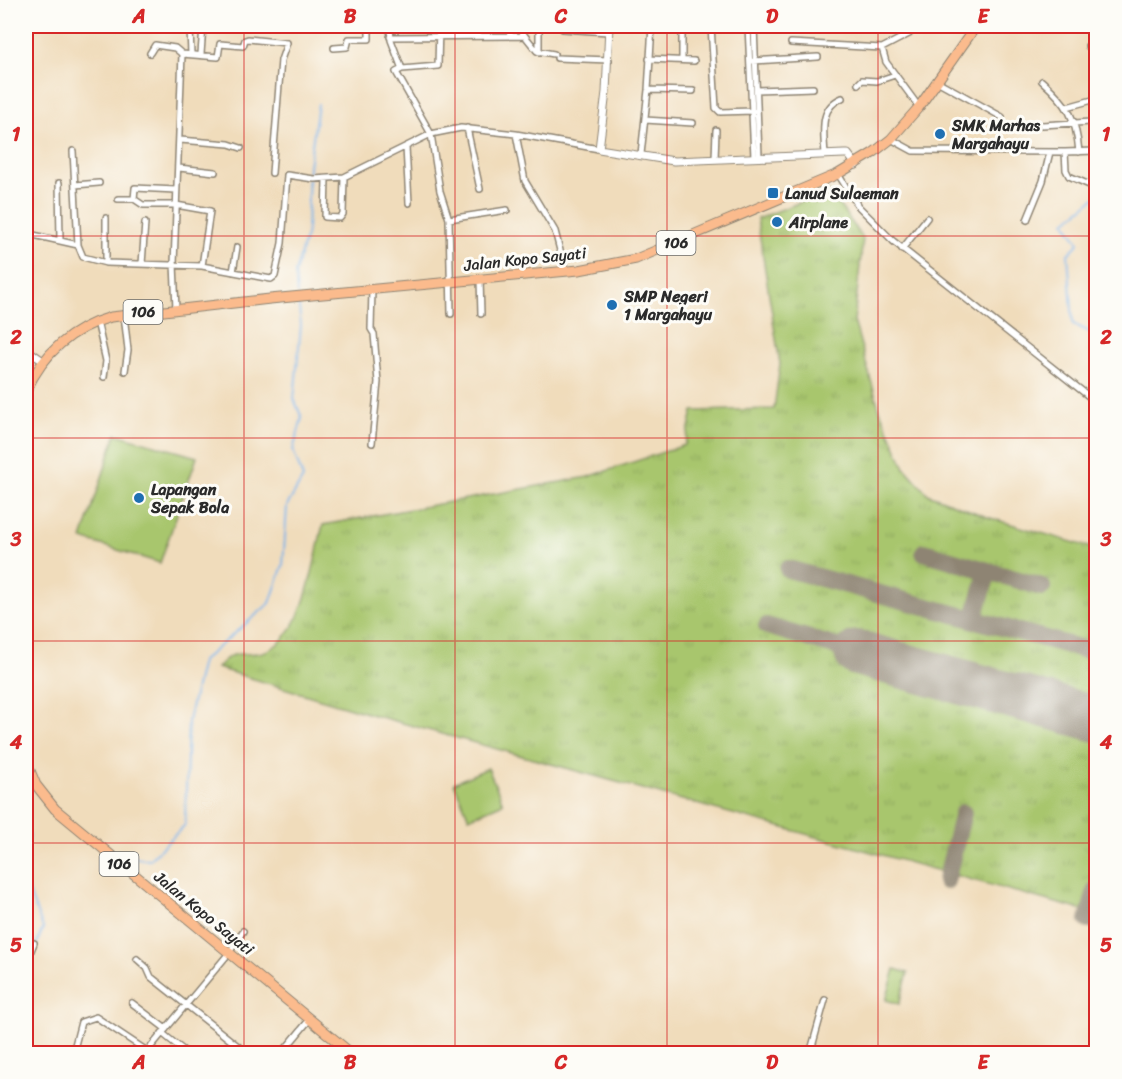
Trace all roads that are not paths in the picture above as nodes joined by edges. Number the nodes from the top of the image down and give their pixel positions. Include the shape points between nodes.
1 (202, 26) edge
2 (369, 26) edge
3 (390, 26) edge
4 (439, 26) edge
5 (511, 26) edge
6 (517, 26) edge
7 (538, 26) edge
8 (652, 26) edge
9 (682, 26) edge
10 (711, 26) edge
11 (748, 26) edge
12 (754, 26) edge
13 (915, 26) edge
14 (976, 26) edge
15 (177, 27) dead end
16 (563, 29) dead end
17 (609, 29) edge
18 (510, 36) junction
19 (525, 36) junction
20 (390, 37) junction
21 (439, 38) junction
22 (792, 43) dead end
23 (1096, 45) edge
24 (1088, 46) dead end
25 (334, 48) dead end
26 (882, 48) junction
27 (539, 52) junction
28 (150, 53) dead end
29 (182, 54) junction
30 (191, 54) junction
31 (201, 54) junction
32 (818, 57) dead end
33 (650, 59) junction
34 (682, 59) junction
35 (609, 60) junction
36 (694, 61) dead end
37 (752, 61) junction
38 (400, 69) junction
39 (895, 75) junction
40 (937, 81) junction
41 (1042, 81) dead end
42 (858, 84) dead end
43 (813, 88) dead end
44 (648, 90) junction
45 (757, 90) junction
46 (693, 91) dead end
47 (842, 98) dead end
48 (1096, 99) edge
49 (918, 107) junction
50 (1067, 107) junction
51 (754, 111) junction
52 (1002, 117) dead end
53 (645, 120) junction
54 (1091, 122) dead end
55 (693, 123) dead end
56 (1076, 124) junction
57 (1042, 125) dead end
58 (467, 128) junction
59 (716, 130) dead end
60 (431, 134) junction
61 (516, 134) junction
62 (891, 139) junction
63 (180, 140) junction
64 (406, 147) junction
65 (241, 148) dead end
66 (599, 149) junction
67 (73, 151) dead end
68 (1096, 151) edge
69 (1050, 152) junction
70 (1065, 152) junction
71 (1079, 152) junction
72 (641, 154) junction
73 (825, 155) junction
74 (757, 157) junction
75 (715, 159) junction
76 (856, 165) junction
77 (178, 168) junction
78 (215, 172) dead end
79 (272, 173) dead end
80 (838, 174) junction
81 (344, 177) junction
82 (326, 179) junction
83 (59, 183) dead end
84 (99, 183) dead end
85 (75, 184) junction
86 (1094, 187) dead end
87 (480, 189) dead end
88 (176, 190) junction
89 (134, 199) junction
90 (118, 200) dead end
91 (410, 202) dead end
92 (176, 205) junction
93 (507, 210) dead end
94 (106, 218) dead end
95 (927, 218) dead end
96 (449, 219) junction
97 (1027, 220) dead end
98 (145, 223) dead end
99 (26, 240) edge
100 (60, 240) junction
101 (78, 245) junction
102 (237, 247) dead end
103 (902, 249) junction
104 (106, 263) junction
105 (142, 264) junction
106 (174, 264) junction
107 (202, 266) junction
108 (565, 270) junction
109 (234, 272) junction
110 (480, 280) junction
111 (450, 281) junction
112 (372, 289) junction
113 (176, 309) junction
114 (451, 314) dead end
115 (481, 314) dead end
116 (124, 315) junction
117 (97, 321) junction
118 (26, 349) edge
119 (43, 361) junction
120 (125, 371) dead end
121 (104, 377) dead end
122 (26, 391) edge
123 (1096, 402) edge
124 (372, 443) dead end
125 (26, 761) edge
126 (243, 931) dead end
127 (34, 943) dead end
128 (231, 955) junction
129 (137, 960) dead end
130 (26, 963) edge
131 (27, 979) edge
132 (27, 993) edge
133 (825, 1000) dead end
134 (132, 1003) dead end
135 (185, 1005) junction
136 (310, 1018) junction
137 (164, 1031) junction
138 (340, 1044) junction
139 (74, 1049) dead end
140 (146, 1052) edge
141 (188, 1053) edge
142 (248, 1053) edge
143 (281, 1053) edge
144 (334, 1053) edge
145 (352, 1053) edge
146 (810, 1053) edge

1 - 31 street
2 - 25 street via 368,40 349,39 347,47
3 - 20 street
4 - 21 street
5 - 18 street
6 - 19 street
7 - 27 street
8 - 33 street
9 - 34 street
10 - 51 street via 716,108 720,112
11 - 37 street
12 - 37 street
13 - 26 street via 909,34
14 - 40 main road, Jalan Kopo Sayati / 106
15 - 30 street via 190,29
16 - 17 street
17 - 35 street
18 - 19 street
18 - 21 street
19 - 27 street
20 - 21 street
20 - 38 street
21 - 38 street via 438,66
22 - 26 street
23 - 24 street
26 - 39 street
27 - 35 street
28 - 29 street via 153,46 163,45
29 - 30 street
29 - 63 street
30 - 31 street
31 - 79 street via 218,57 220,44 243,46 246,39 287,43 281,60
32 - 37 street
33 - 34 street
33 - 44 street
34 - 36 street
35 - 66 street
37 - 45 street
37 - 51 street
38 - 60 street
39 - 42 street
39 - 49 street
40 - 49 main road, Jalan Kopo Sayati / 106
40 - 52 street
41 - 50 street
43 - 45 street
44 - 46 street
44 - 53 street
45 - 51 street
47 - 73 street via 830,105 825,115
48 - 50 street
49 - 62 main road, Jalan Kopo Sayati / 106
50 - 56 street
51 - 74 street
53 - 55 street
53 - 72 street
54 - 56 street
56 - 57 street
56 - 71 street
58 - 60 street
58 - 61 street
58 - 87 street
59 - 75 street
60 - 64 street
60 - 96 street
61 - 66 street
61 - 108 street via 525,181 555,231
62 - 69 street via 912,151
62 - 76 main road, Jalan Kopo Sayati / 106
63 - 65 street
63 - 77 street
64 - 81 street
64 - 91 street
66 - 72 street
67 - 85 street
68 - 71 street
69 - 70 street
69 - 97 street
70 - 71 street
70 - 86 street via 1068,176
72 - 75 street via 674,161
73 - 74 street
73 - 76 street via 848,154
74 - 75 street
76 - 80 main road, Jalan Kopo Sayati / 106
77 - 78 street
77 - 88 street
80 - 103 street via 858,206
80 - 108 main road, Jalan Kopo Sayati / 106 via 636,259
81 - 82 street
81 - 82 street via 340,218 324,215
82 - 109 street via 286,176 282,243 274,278
83 - 100 street
84 - 85 street
85 - 101 street
88 - 89 street via 135,188
88 - 92 street
89 - 90 street
89 - 92 street via 143,206
92 - 106 street
92 - 107 street via 210,211
93 - 96 street
94 - 104 street
95 - 103 street
96 - 111 street
98 - 105 street
99 - 100 street via 29,234
100 - 101 street
101 - 104 street via 83,258
102 - 109 street
103 - 123 street
104 - 105 street
105 - 106 street
106 - 107 street
106 - 113 street
107 - 109 street
108 - 110 main road, Jalan Kopo Sayati / 106
110 - 111 main road, Jalan Kopo Sayati / 106
110 - 115 street
111 - 112 main road, Jalan Kopo Sayati / 106
111 - 114 street
112 - 113 main road, Jalan Kopo Sayati / 106
112 - 124 street via 371,329 378,382
113 - 116 main road, Jalan Kopo Sayati / 106
116 - 117 main road, Jalan Kopo Sayati / 106
116 - 120 street via 128,350
117 - 119 main road, Jalan Kopo Sayati / 106 via 70,335
117 - 121 street via 106,361
118 - 119 street
119 - 122 main road, Jalan Kopo Sayati / 106
125 - 128 main road, Jalan Kopo Sayati / 106 via 36,785 55,810
126 - 128 street
127 - 130 street
128 - 135 street
128 - 136 main road, Jalan Kopo Sayati / 106
129 - 135 street
131 - 132 street
133 - 146 street
134 - 137 street
135 - 137 street
135 - 142 street
136 - 138 main road, Jalan Kopo Sayati / 106
136 - 143 street
137 - 140 street
137 - 141 street
138 - 144 street
138 - 145 main road, Jalan Kopo Sayati / 106
139 - 140 street via 81,1022 96,1017

